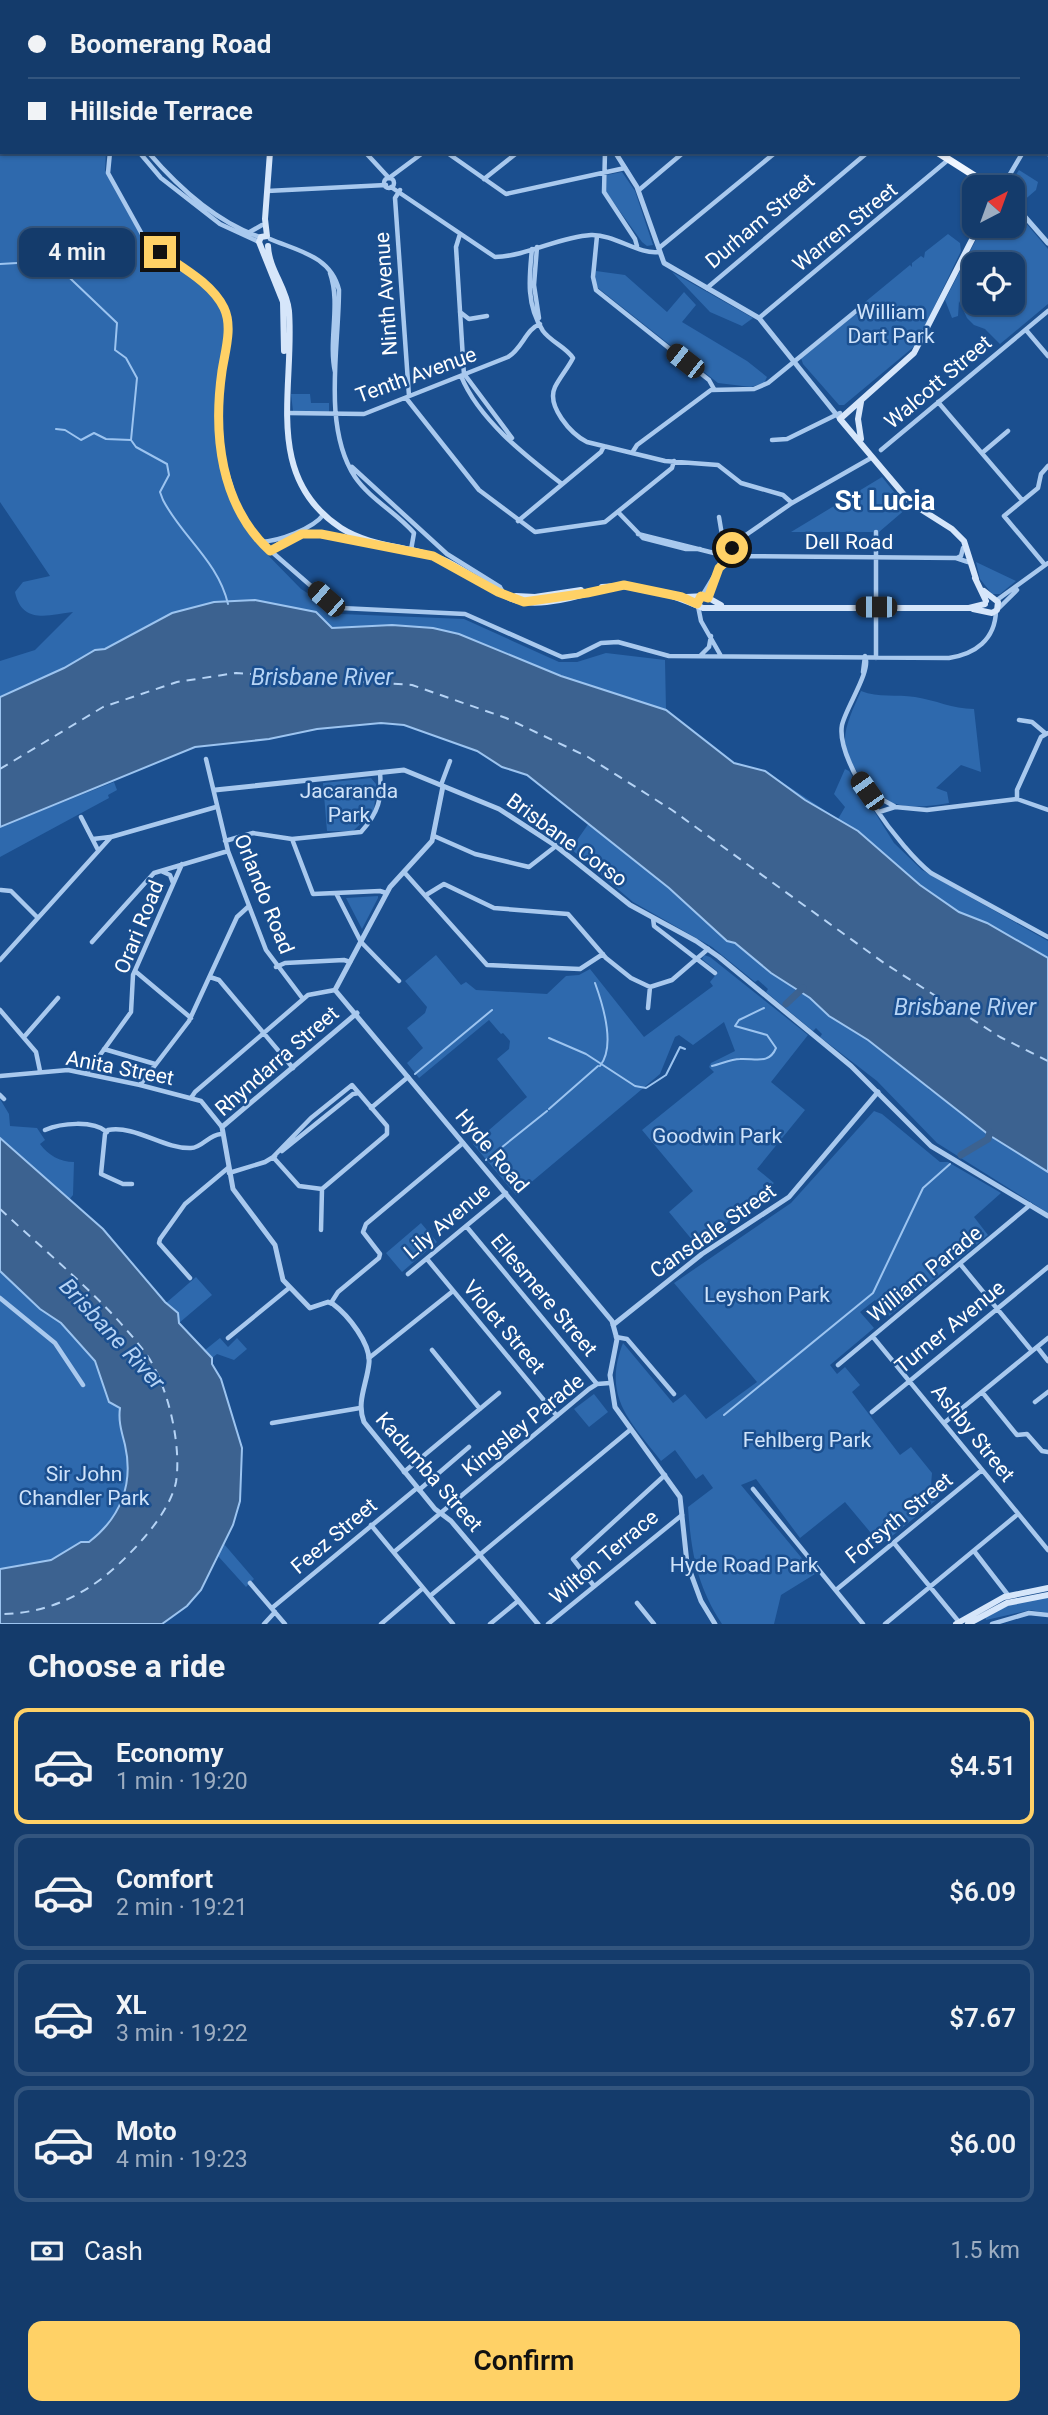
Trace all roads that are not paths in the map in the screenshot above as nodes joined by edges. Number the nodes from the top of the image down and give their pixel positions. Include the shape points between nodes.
1 (110, 154) edge
2 (141, 154) edge
3 (150, 154) edge
4 (270, 154) edge
5 (367, 154) edge
6 (421, 154) edge
7 (449, 154) edge
8 (515, 154) edge
9 (605, 154) edge
10 (616, 154) edge
11 (682, 154) edge
12 (774, 154) edge
13 (866, 154) edge
14 (940, 154) edge
15 (1022, 154) edge
16 (948, 159) junction
17 (625, 168) junction
18 (605, 173) junction
19 (973, 175) edge
20 (1010, 175) edge
21 (484, 179) junction
22 (390, 182) junction
23 (400, 190) junction
24 (639, 190) junction
25 (267, 191) junction
26 (1026, 218) edge
27 (263, 222) junction
28 (247, 233) junction
29 (460, 234) junction
30 (597, 236) junction
31 (973, 238) edge
32 (264, 241) junction
33 (1048, 243) edge
34 (637, 246) junction
35 (535, 248) junction
36 (658, 250) junction
37 (707, 289) junction
38 (856, 311) dead end
39 (1048, 311) edge
40 (460, 312) junction
41 (487, 316) dead end
42 (759, 318) junction
43 (469, 320) junction
44 (540, 321) junction
45 (461, 328) junction
46 (1026, 330) junction
47 (1048, 356) edge
48 (794, 361) junction
49 (463, 375) junction
50 (714, 389) junction
51 (408, 397) junction
52 (862, 400) junction
53 (938, 402) junction
54 (285, 413) junction
55 (336, 414) junction
56 (840, 416) junction
57 (1009, 431) dead end
58 (862, 439) junction
59 (772, 440) dead end
60 (604, 446) junction
61 (881, 450) dead end
62 (632, 453) junction
63 (982, 453) junction
64 (871, 458) junction
65 (674, 461) junction
66 (349, 464) junction
67 (1048, 466) edge
68 (562, 484) junction
69 (900, 490) junction
70 (1022, 500) junction
71 (792, 503) junction
72 (618, 512) junction
73 (324, 513) junction
74 (719, 517) dead end
75 (518, 521) junction
76 (876, 532) dead end
77 (960, 537) junction
78 (262, 543) junction
79 (376, 543) junction
80 (963, 548) junction
81 (411, 550) junction
82 (270, 551) junction
83 (728, 551) junction
84 (877, 558) junction
85 (956, 558) junction
86 (968, 562) junction
87 (1046, 564) edge
88 (976, 579) junction
89 (503, 594) junction
90 (703, 602) junction
91 (991, 606) junction
92 (876, 607) junction
93 (711, 636) junction
94 (701, 656) junction
95 (722, 656) junction
96 (865, 658) junction
97 (876, 658) junction
98 (1019, 720) dead end
99 (1046, 733) edge
100 (206, 759) dead end
101 (450, 761) dead end
102 (379, 771) junction
103 (442, 785) junction
104 (215, 790) junction
105 (867, 791) junction
106 (1017, 799) junction
107 (216, 807) junction
108 (895, 807) junction
109 (1048, 810) edge
110 (879, 811) junction
111 (80, 817) dead end
112 (434, 836) junction
113 (111, 837) junction
114 (93, 839) junction
115 (292, 839) junction
116 (225, 841) junction
117 (556, 846) junction
118 (99, 850) junction
119 (228, 851) junction
120 (182, 864) junction
121 (160, 871) junction
122 (404, 872) junction
123 (173, 884) junction
124 (1, 890) edge
125 (386, 893) junction
126 (337, 894) junction
127 (426, 895) junction
128 (249, 906) junction
129 (38, 918) junction
130 (653, 918) junction
131 (1048, 937) edge
132 (92, 942) dead end
133 (361, 942) junction
134 (708, 949) junction
135 (603, 954) junction
136 (697, 959) junction
137 (0, 960) edge
138 (350, 962) junction
139 (276, 967) junction
140 (135, 971) junction
141 (715, 973) dead end
142 (210, 977) junction
143 (399, 981) dead end
144 (649, 987) junction
145 (335, 990) junction
146 (58, 998) dead end
147 (303, 999) junction
148 (648, 1008) dead end
149 (0, 1010) edge
150 (357, 1013) junction
151 (191, 1018) junction
152 (263, 1033) junction
153 (23, 1038) junction
154 (104, 1049) junction
155 (155, 1064) junction
156 (293, 1068) junction
157 (40, 1071) junction
158 (87, 1073) junction
159 (0, 1076) edge
160 (409, 1076) junction
161 (140, 1085) junction
162 (878, 1092) junction
163 (191, 1098) junction
164 (372, 1108) junction
165 (222, 1127) junction
166 (45, 1130) dead end
167 (107, 1132) junction
168 (221, 1134) junction
169 (464, 1142) junction
170 (273, 1157) junction
171 (228, 1170) junction
172 (132, 1184) dead end
173 (322, 1189) junction
174 (506, 1193) junction
175 (1030, 1205) junction
176 (1048, 1216) edge
177 (466, 1226) junction
178 (321, 1230) dead end
179 (427, 1259) junction
180 (961, 1265) junction
181 (1048, 1267) edge
182 (408, 1274) dead end
183 (190, 1278) dead end
184 (289, 1288) junction
185 (453, 1291) junction
186 (0, 1298) edge
187 (331, 1303) junction
188 (998, 1309) junction
189 (613, 1325) junction
190 (616, 1336) junction
191 (873, 1337) junction
192 (228, 1338) dead end
193 (1048, 1338) edge
194 (1035, 1349) junction
195 (432, 1350) dead end
196 (369, 1358) junction
197 (1048, 1361) edge
198 (838, 1365) dead end
199 (909, 1381) junction
200 (610, 1383) junction
201 (597, 1384) junction
202 (83, 1385) dead end
203 (982, 1392) junction
204 (1048, 1392) edge
205 (499, 1393) dead end
206 (674, 1395) dead end
207 (1035, 1402) dead end
208 (360, 1408) junction
209 (480, 1409) junction
210 (872, 1412) dead end
211 (557, 1416) junction
212 (272, 1423) dead end
213 (944, 1423) junction
214 (630, 1430) junction
215 (469, 1447) dead end
216 (1045, 1451) edge
217 (982, 1470) junction
218 (404, 1472) junction
219 (665, 1475) junction
220 (418, 1489) junction
221 (753, 1489) dead end
222 (441, 1513) junction
223 (1018, 1514) junction
224 (681, 1516) junction
225 (371, 1525) junction
226 (894, 1543) junction
227 (1048, 1550) edge
228 (974, 1551) junction
229 (394, 1552) junction
230 (480, 1555) junction
231 (250, 1583) dead end
232 (594, 1586) junction
233 (930, 1587) junction
234 (424, 1588) junction
235 (1048, 1588) edge
236 (836, 1590) junction
237 (1008, 1595) junction
238 (1048, 1595) edge
239 (430, 1596) junction
240 (518, 1601) junction
241 (637, 1603) dead end
242 (274, 1610) junction
243 (1048, 1615) edge
244 (980, 1616) junction
245 (958, 1623) edge
246 (264, 1624) edge
247 (285, 1624) edge
248 (380, 1624) edge
249 (453, 1624) edge
250 (490, 1624) edge
251 (538, 1624) edge
252 (548, 1624) edge
253 (654, 1624) edge
254 (715, 1624) edge
255 (863, 1624) edge
256 (885, 1624) edge
257 (968, 1624) edge
258 (985, 1624) edge
259 (992, 1624) edge

1 - 78 street via 108,173 143,236 212,291 226,313 220,454 241,513
2 - 32 street via 161,178 220,224
3 - 28 street via 169,177
4 - 25 main road
5 - 22 street
6 - 22 street
7 - 21 street
8 - 21 street
9 - 18 street
10 - 17 street
11 - 24 street
12 - 36 street
13 - 37 street, Durham Street
14 - 16 main road
15 - 20 street
16 - 19 main road
16 - 42 street, Warren Street
17 - 18 street
17 - 24 street
18 - 21 street via 506,194
18 - 34 street via 604,192
22 - 23 street
22 - 25 street
23 - 29 street
23 - 51 street, Ninth Avenue via 395,199
24 - 36 street
25 - 27 main road
26 - 33 street
27 - 28 street
27 - 32 main road
28 - 32 street
29 - 35 street via 495,257
29 - 40 street via 456,247
30 - 34 street
30 - 35 street
30 - 50 street via 596,290 709,380
31 - 52 main road via 917,348
32 - 54 main road via 288,305
32 - 55 street via 312,255 337,278
34 - 36 street
35 - 44 street via 528,289
36 - 37 street via 667,265
37 - 42 street
38 - 48 street
39 - 46 street, Walcott Street
40 - 43 street
40 - 45 street
41 - 43 street
42 - 48 street
43 - 45 street
44 - 49 street, Tenth Avenue via 513,355
44 - 60 street via 545,333 572,357 553,391 560,417 582,440
45 - 49 street
46 - 47 street
46 - 53 street, Walcott Street
48 - 50 street via 759,388
48 - 56 street
49 - 51 street, Tenth Avenue
49 - 68 street via 513,441
50 - 62 street
51 - 55 street, Tenth Avenue via 362,415
51 - 75 street via 478,489
52 - 56 main road
52 - 58 main road via 858,419
53 - 61 street, Walcott Street
53 - 63 street
54 - 55 street, Tenth Avenue
54 - 73 main road via 293,463
55 - 66 street via 339,441
56 - 58 main road
56 - 59 street via 787,439
56 - 64 main road
57 - 63 street
58 - 69 main road
60 - 62 street
60 - 68 street
62 - 65 street
63 - 70 street
64 - 69 main road
64 - 71 street
65 - 71 street via 718,465 738,482 783,495
65 - 72 street via 672,468
66 - 81 street via 359,481 413,532
66 - 89 street via 447,554 501,588
67 - 70 street via 1038,488
68 - 75 street
69 - 77 main road
70 - 87 street via 1004,516
71 - 83 street
72 - 75 street via 603,522 540,532
72 - 83 street, Dell Road via 635,532 652,541
73 - 78 street via 314,523
73 - 79 main road via 344,529
74 - 83 street
76 - 84 street
77 - 80 main road
77 - 88 main road
78 - 82 street
79 - 81 main road
79 - 82 street via 307,533
80 - 85 street
80 - 86 main road
81 - 89 main road via 447,561
82 - 94 street via 330,602 349,610 465,614 562,657 618,642 659,655
83 - 84 street, Dell Road via 742,557
83 - 90 street
84 - 85 street, Dell Road
84 - 92 street
85 - 86 street, Dell Road
86 - 88 main road
87 - 91 street
88 - 91 main road
89 - 90 main road via 535,597 631,585
90 - 92 main road
90 - 93 street
91 - 92 main road
91 - 97 street via 993,622 984,643 967,654
92 - 97 street
93 - 94 street
93 - 95 street
94 - 95 street
95 - 96 street
96 - 97 street
96 - 105 street via 842,732 848,762
98 - 99 street via 1032,722
99 - 106 street via 1018,788
100 - 104 street, Orlando Road
101 - 103 street
102 - 103 street, Brisbane Corso via 404,770
102 - 104 street, Brisbane Corso
102 - 115 street via 379,811 361,832
103 - 112 street
103 - 117 street, Brisbane Corso via 499,809
104 - 107 street, Orlando Road
105 - 108 street
105 - 110 street
106 - 108 street via 927,810
106 - 109 street
107 - 113 street
107 - 116 street, Orlando Road
108 - 110 street
110 - 131 street via 896,839 923,868
111 - 114 street
112 - 117 street via 474,854 529,867
112 - 122 street
113 - 114 street
113 - 118 street
114 - 118 street
115 - 116 street via 253,833
115 - 126 street via 310,890 317,895
116 - 119 street, Orlando Road
117 - 130 street, Brisbane Corso
118 - 129 street
119 - 120 street
119 - 128 street, Orlando Road
120 - 121 street
120 - 123 street, Orari Road
121 - 123 street via 170,875
121 - 132 street
122 - 125 street
122 - 127 street
123 - 140 street, Orari Road
124 - 129 street via 11,891
125 - 126 street
125 - 133 street
126 - 133 street
127 - 135 street via 444,884 494,908 568,914
127 - 135 street via 487,965 580,970
128 - 139 street, Orlando Road
128 - 142 street via 237,917
129 - 137 street
130 - 134 street, Brisbane Corso
130 - 136 street, Brisbane Corso via 654,926
133 - 138 street
133 - 143 street
134 - 136 street
134 - 162 street, Brisbane Corso
135 - 144 street
136 - 141 street, Brisbane Corso
136 - 144 street via 672,980
138 - 139 street
138 - 145 street
139 - 147 street, Orlando Road
140 - 151 street
140 - 154 street, Orari Road via 131,1012
142 - 151 street
142 - 152 street via 219,980
144 - 148 street
145 - 147 street
145 - 150 street, Hyde Road
146 - 153 street
147 - 152 street
149 - 153 street
150 - 156 street, Rhyndarra Street
150 - 160 street, Hyde Road
151 - 155 street
152 - 156 street
152 - 163 street
153 - 157 street via 36,1052
154 - 155 street
154 - 158 street, Orari Road
155 - 161 street
156 - 165 street, Rhyndarra Street
157 - 158 street, Anita Street
157 - 159 street, Anita Street
158 - 161 street, Anita Street
160 - 164 street
160 - 169 street, Hyde Road
161 - 163 street, Anita Street
162 - 175 street, Brisbane Corso via 931,1146
162 - 189 street, Cansdale Street via 789,1197 702,1254
163 - 165 street, Anita Street via 201,1101
164 - 170 street via 356,1087 350,1086
164 - 173 street via 387,1126 387,1134
165 - 168 street, Rhyndarra Street
166 - 167 street via 99,1125
167 - 168 street via 112,1128 189,1148
167 - 172 street via 101,1174
168 - 171 street
169 - 174 street, Hyde Road
169 - 187 street via 366,1224 363,1231 379,1258
170 - 171 street
170 - 173 street via 299,1186
171 - 183 street via 185,1204 159,1239
171 - 184 street via 233,1189 275,1245 281,1277
173 - 178 street
174 - 177 street, Lily Avenue
174 - 189 street, Hyde Road
175 - 176 street, Brisbane Corso
175 - 180 street, William Parade
177 - 179 street, Lily Avenue
177 - 201 street, Ellesmere Street
179 - 182 street, Lily Avenue
179 - 185 street, Violet Street
180 - 188 street
180 - 191 street, William Parade
181 - 188 street, Turner Avenue
184 - 187 street via 307,1307
184 - 192 street
185 - 196 street
185 - 211 street, Violet Street
186 - 202 street via 55,1343
187 - 196 street via 358,1333
188 - 194 street
188 - 199 street, Turner Avenue
189 - 190 street, Hyde Road
190 - 200 street, Hyde Road
190 - 206 street via 627,1339
191 - 198 street, William Parade
191 - 199 street, Ashby Street
193 - 194 street
194 - 197 street
194 - 203 street
195 - 209 street
196 - 208 street, Kadumba Street
199 - 210 street, Turner Avenue
199 - 213 street, Ashby Street
200 - 201 street, Kingsley Parade
200 - 214 street, Hyde Road via 615,1406
201 - 211 street, Kingsley Parade
203 - 213 street
203 - 216 street via 1017,1435 1027,1434
204 - 207 street
205 - 209 street
208 - 212 street
208 - 218 street, Kadumba Street via 363,1422
209 - 218 street
211 - 222 street, Kingsley Parade
213 - 217 street, Ashby Street
214 - 219 street, Hyde Road
214 - 230 street
215 - 220 street, Feez Street
217 - 223 street, Ashby Street
217 - 226 street, Forsyth Street
218 - 220 street, Kadumba Street
219 - 224 street, Hyde Road via 680,1497
219 - 232 street via 573,1559
220 - 222 street, Kadumba Street
220 - 225 street, Feez Street
221 - 236 street
222 - 229 street, Kingsley Parade
222 - 230 street, Kadumba Street
223 - 227 street, Ashby Street
223 - 228 street
224 - 232 street, Wilton Terrace
224 - 254 street, Hyde Road via 687,1563 701,1603
225 - 229 street
225 - 242 street, Feez Street
226 - 233 street
226 - 236 street, Forsyth Street
228 - 233 street
228 - 237 street
229 - 234 street
230 - 239 street
230 - 240 street, Kadumba Street
231 - 242 street
232 - 252 street, Wilton Terrace
233 - 245 street
233 - 256 street
234 - 239 street
234 - 248 street
235 - 237 main road
236 - 255 street
237 - 245 main road
238 - 244 main road via 1007,1603
239 - 249 street
240 - 250 street
240 - 251 street, Kadumba Street
241 - 253 street
242 - 246 street, Feez Street
242 - 247 street
243 - 259 street via 1029,1613
244 - 257 main road
244 - 258 street

